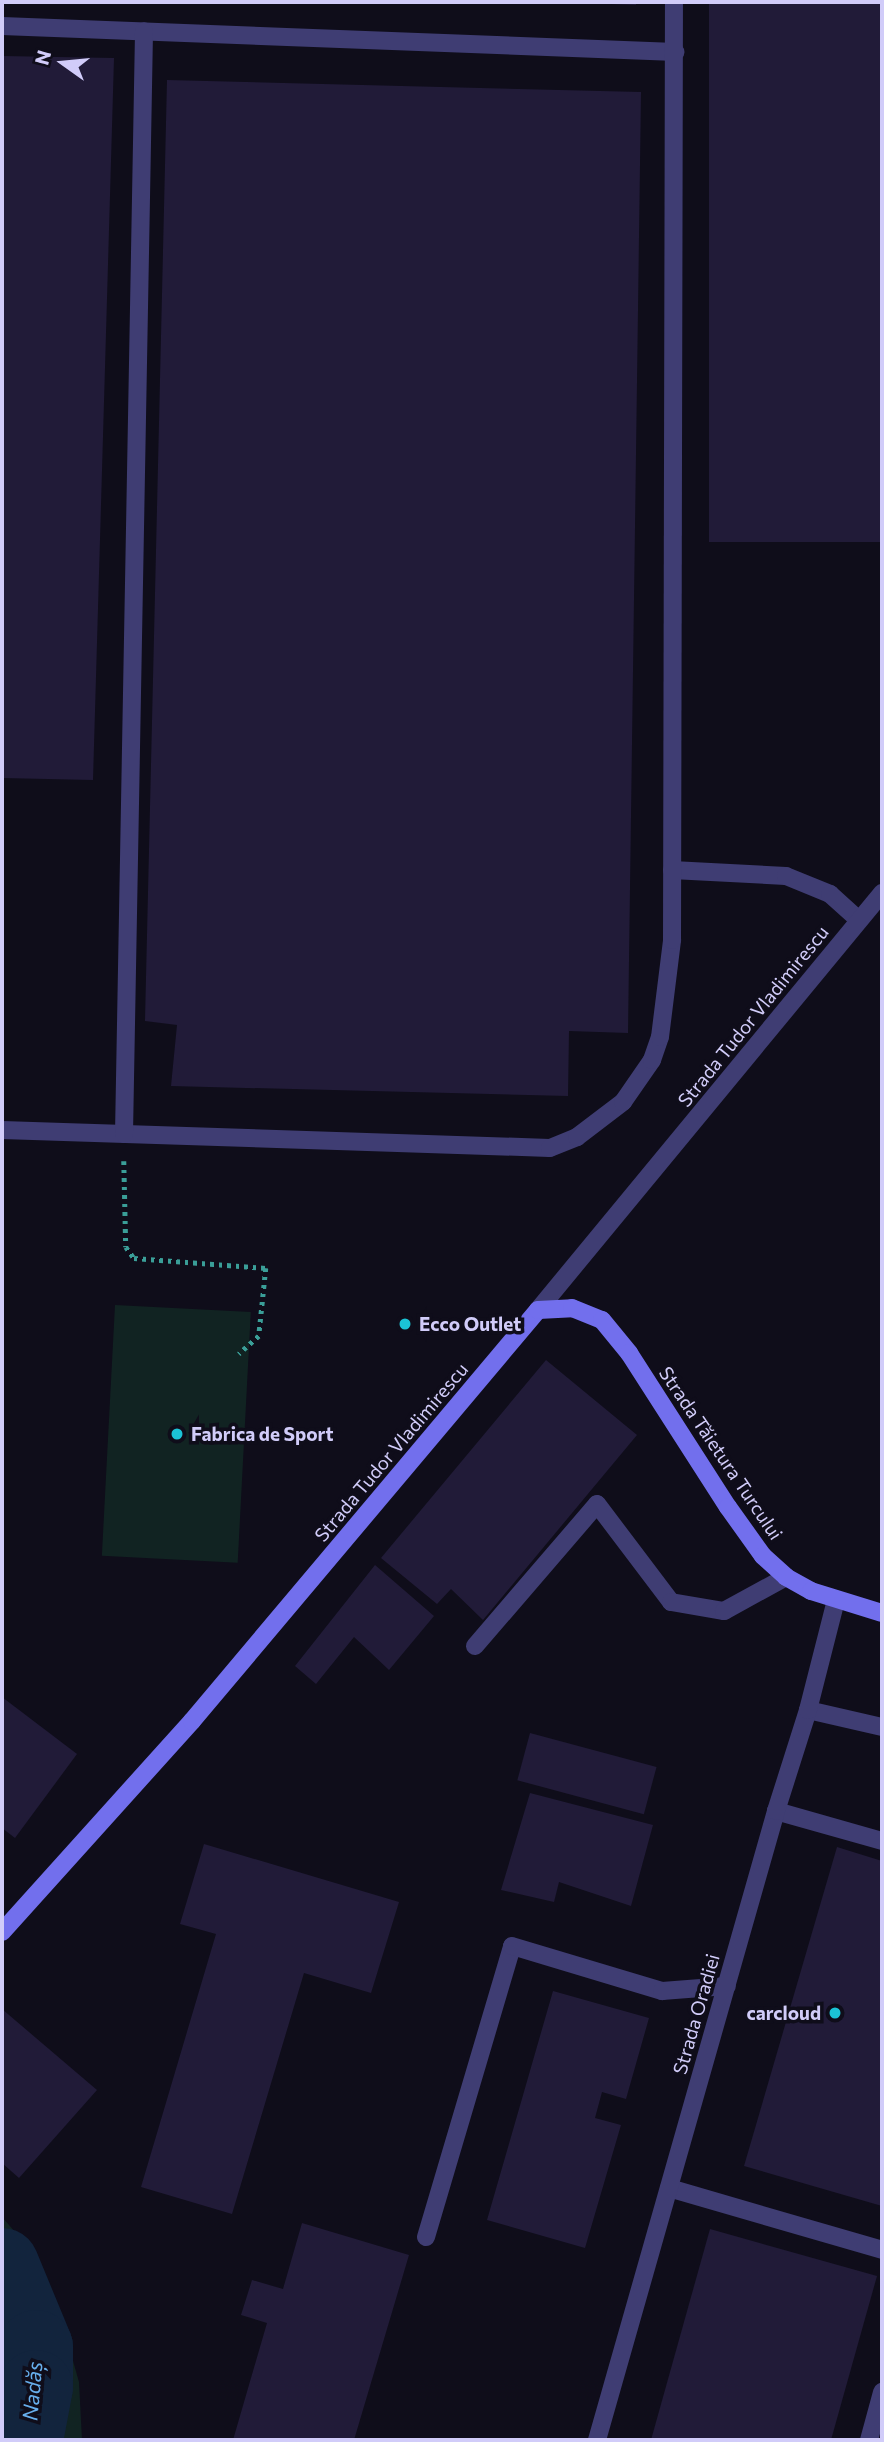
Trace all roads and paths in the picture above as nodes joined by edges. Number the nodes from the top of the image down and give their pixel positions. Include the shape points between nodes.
1 (674, 2) edge
2 (2, 26) edge
3 (144, 31) junction
4 (675, 52) junction
5 (672, 870) junction
6 (882, 893) edge
7 (859, 920) junction
8 (2, 1130) edge
9 (124, 1134) junction
10 (538, 1310) junction
11 (239, 1354) dead end
12 (786, 1577) junction
13 (836, 1600) junction
14 (882, 1612) edge
15 (475, 1646) dead end
16 (808, 1710) junction
17 (882, 1727) edge
18 (776, 1811) junction
19 (882, 1841) edge
20 (2, 1932) edge
21 (727, 1986) junction
22 (669, 2188) junction
23 (426, 2237) dead end
24 (882, 2250) edge
25 (882, 2392) edge
26 (597, 2440) edge
27 (869, 2440) edge

1 - 4 street
2 - 3 street
3 - 4 street
3 - 9 street
4 - 5 street
5 - 7 street via 786,876 830,894
5 - 9 street via 672,940 660,1037 652,1060 623,1102 577,1137 550,1147
6 - 7 street, Strada Tudor Vladimirescu
7 - 10 street, Strada Tudor Vladimirescu
8 - 9 street
9 - 11 path via 129,1254 141,1260 266,1268 259,1336
10 - 12 main road, Strada Tăietura Turcului via 572,1308 602,1321 629,1353 742,1527
10 - 20 main road, Strada Tudor Vladimirescu via 192,1721
12 - 13 main road, Strada Tăietura Turcului
12 - 15 street via 724,1611 671,1602 597,1504
13 - 14 main road, Strada Tăietura Turcului
13 - 16 street, Strada Oradiei
16 - 17 street
16 - 18 street, Strada Oradiei
18 - 19 street
18 - 21 street, Strada Oradiei
21 - 22 street, Strada Oradiei
21 - 23 street via 662,1991 512,1946
22 - 24 street
22 - 26 street, Strada Oradiei
25 - 27 street

